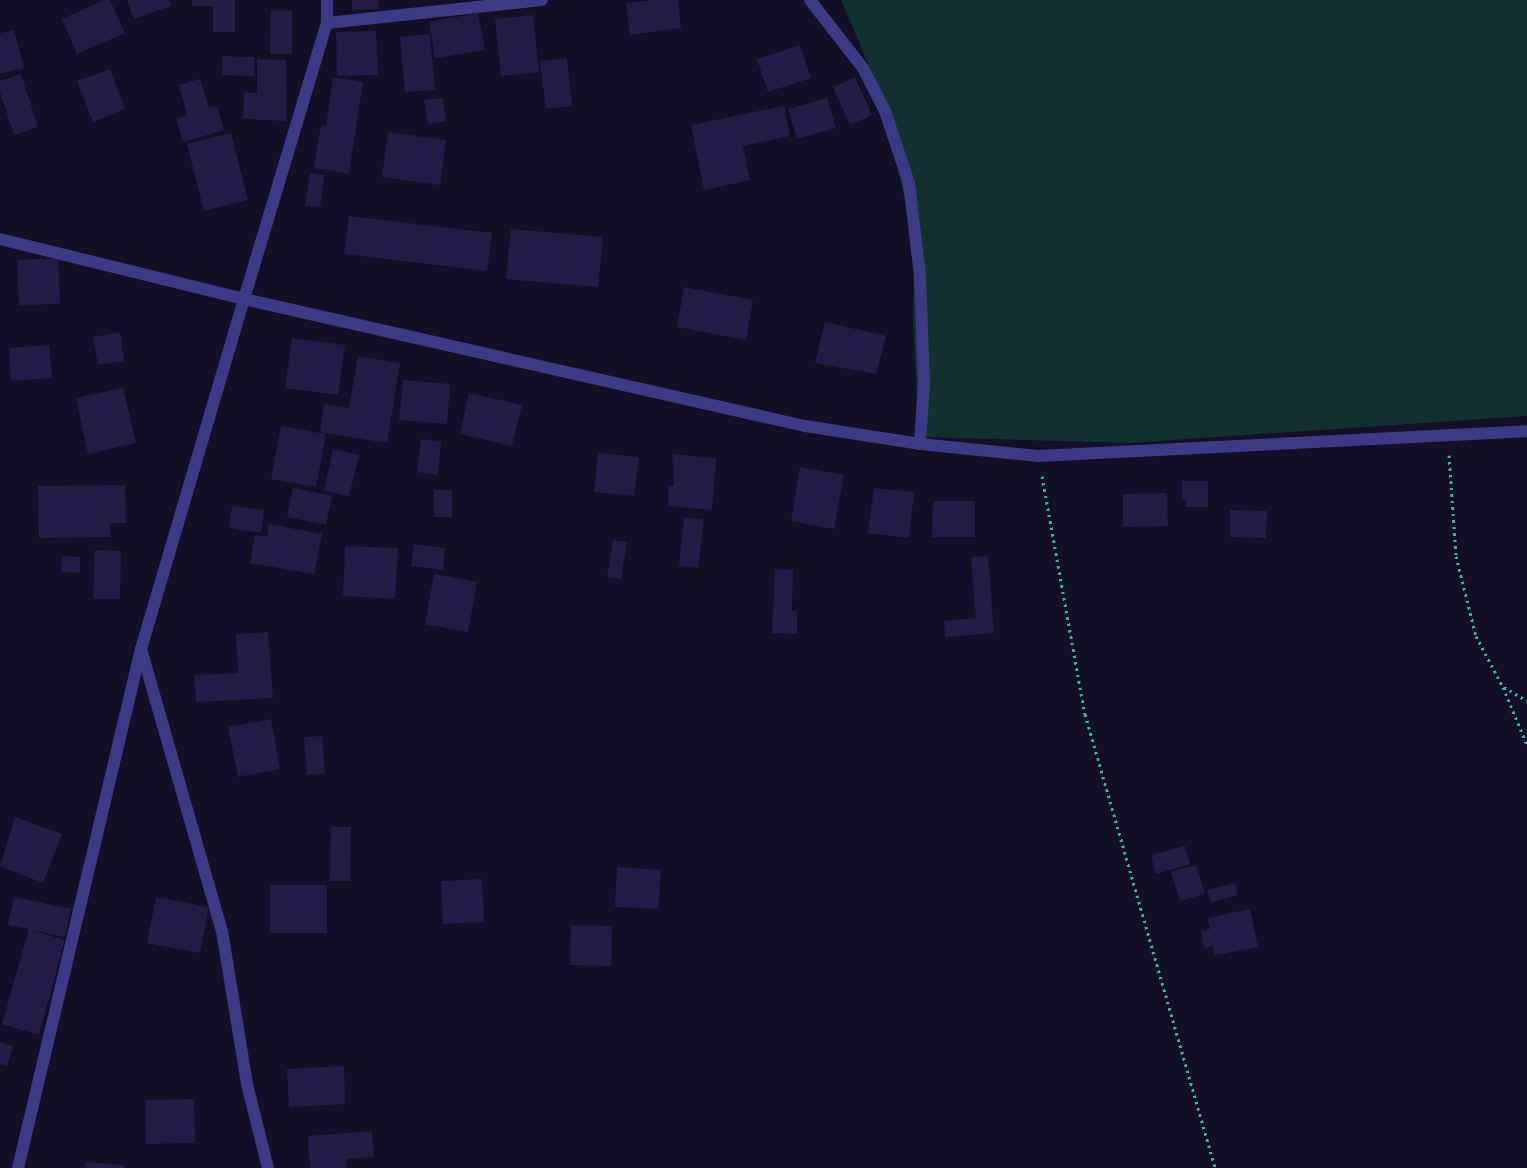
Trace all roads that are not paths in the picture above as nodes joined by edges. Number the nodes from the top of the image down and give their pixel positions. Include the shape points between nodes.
1 (327, 0) edge
2 (542, 0) edge
3 (810, 0) edge
4 (327, 23) junction
5 (0, 239) edge
6 (244, 299) junction
7 (1527, 432) edge
8 (920, 444) junction
9 (142, 649) junction
10 (18, 1168) edge
11 (268, 1168) edge

1 - 4 street
2 - 4 street
3 - 8 street via 863,68 885,112 909,183 920,275 924,383
4 - 6 street
5 - 6 street
6 - 8 street via 805,426
6 - 9 street
7 - 8 street via 1038,456
9 - 10 street
9 - 11 street via 222,931 248,1084

